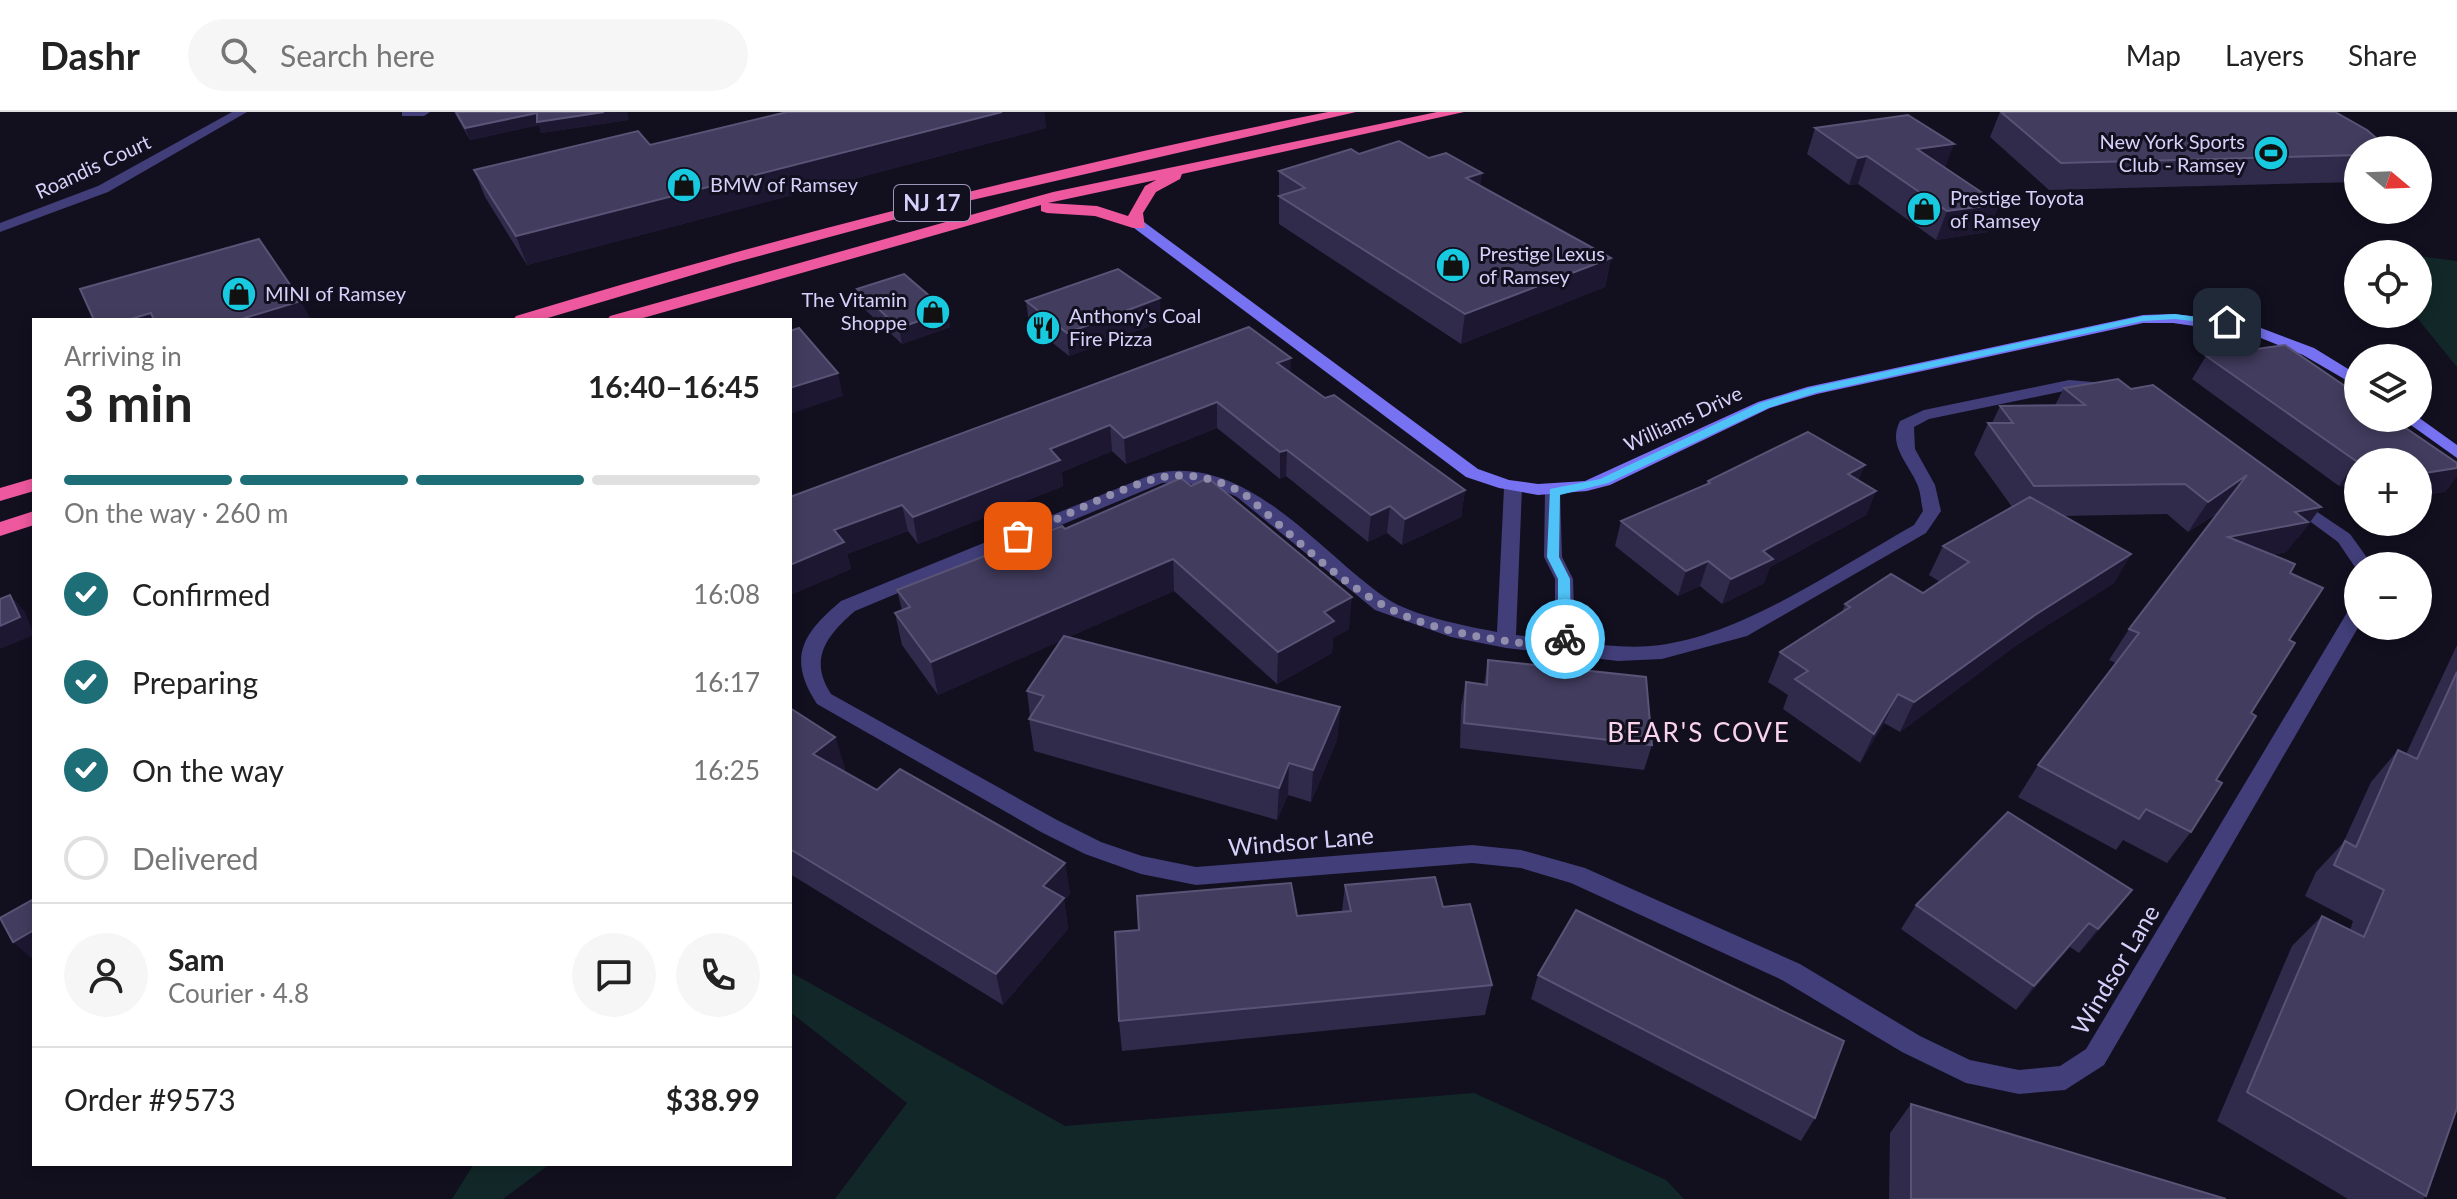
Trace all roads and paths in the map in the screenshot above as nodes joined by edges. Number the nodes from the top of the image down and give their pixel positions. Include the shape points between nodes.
1 (241, 112) edge
2 (424, 112) edge
3 (1349, 112) edge
4 (1457, 112) edge
5 (406, 114) edge
6 (1211, 161) junction
7 (989, 214) junction
8 (1139, 225) junction
9 (0, 228) edge
10 (529, 318) edge
11 (623, 318) edge
12 (2344, 373) edge
13 (2128, 395) edge
14 (2428, 432) edge
15 (2457, 453) edge
16 (32, 485) edge
17 (1513, 488) junction
18 (1554, 492) junction
19 (2281, 492) edge
20 (0, 495) edge
21 (32, 519) edge
22 (0, 529) edge
23 (2354, 552) edge
24 (2344, 635) edge
25 (1506, 641) junction
26 (1565, 648) junction

1 - 9 street, Roandis Court via 103,189
2 - 5 street
3 - 10 highway, NJ 17 via 936,202
4 - 6 highway, NJ 17
6 - 7 highway, NJ 17
6 - 8 highway via 1150,189 1137,206
7 - 8 highway via 1080,209
7 - 11 highway, NJ 17
8 - 17 street, Williams Drive via 1472,473
12 - 18 street, Williams Drive via 2312,351 2254,329 2211,319 2143,319 1813,390 1764,405 1604,481
13 - 26 street, Windsor Lane via 2069,385 1924,415 1906,424 1902,437 1927,485 1932,511 1920,529 1740,631 1714,640 1662,652
14 - 15 street
16 - 20 highway
17 - 18 street, Williams Drive
17 - 25 street
18 - 26 street via 1553,557 1564,579
19 - 23 street via 2344,538
21 - 22 highway
24 - 25 street, Windsor Lane via 2095,1057 2065,1078 2019,1082 1966,1071 1791,972 1577,875 1521,859 1472,854 1196,876 1141,865 1049,826 824,699 809,681 808,655 831,620 848,606 1159,478 1190,476 1221,481 1243,493 1382,605 1432,625
25 - 26 street, Windsor Lane

